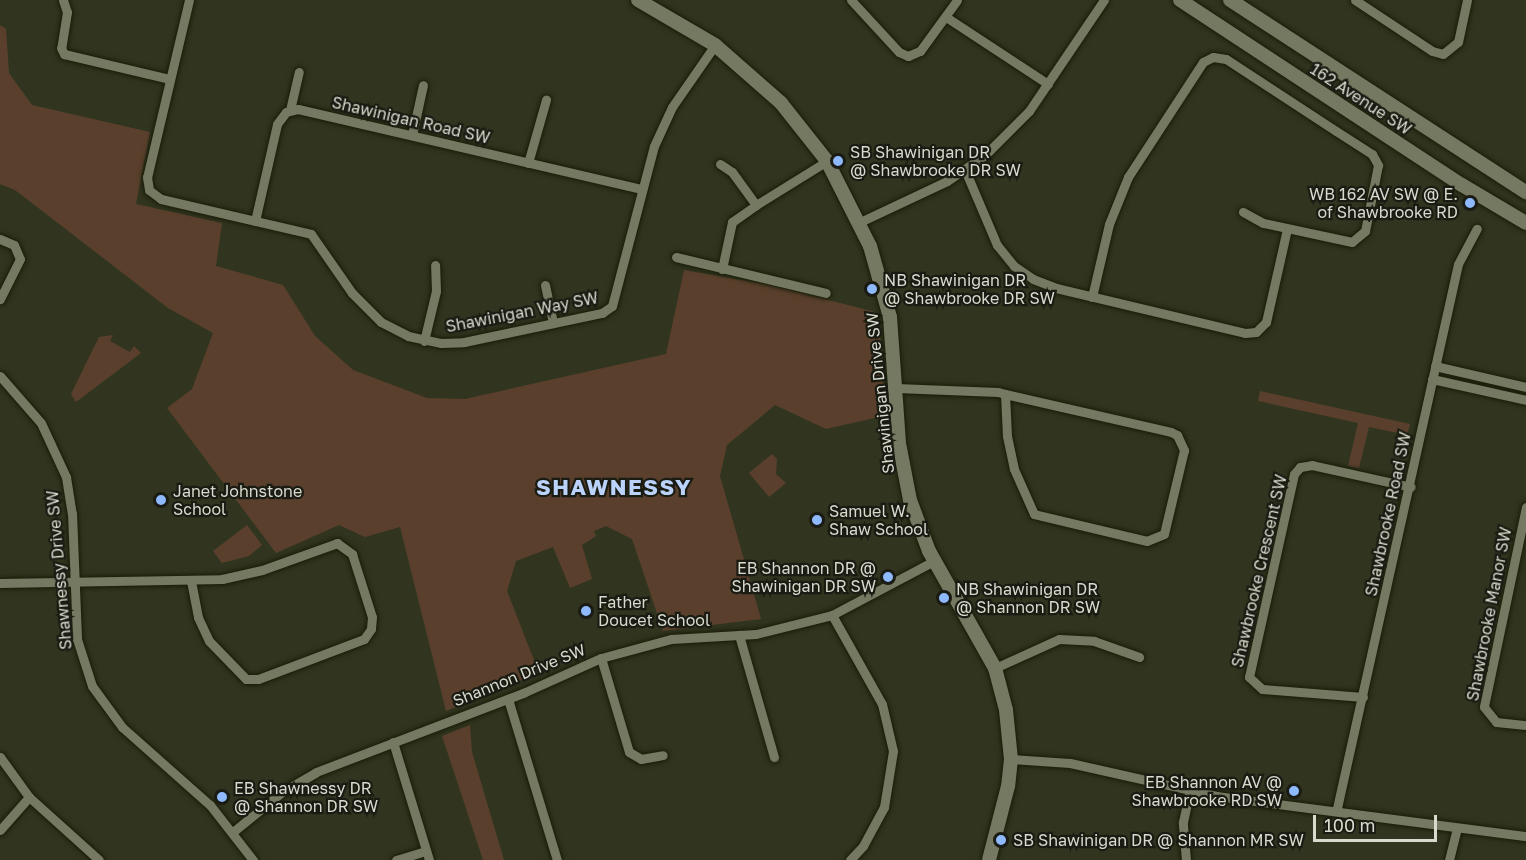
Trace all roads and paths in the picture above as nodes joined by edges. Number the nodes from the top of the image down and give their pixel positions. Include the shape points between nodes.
1 (63, 0) edge
2 (189, 0) edge
3 (638, 0) edge
4 (851, 0) edge
5 (957, 0) edge
6 (1104, 0) edge
7 (1180, 0) edge
8 (1230, 0) edge
9 (1355, 0) edge
10 (1467, 0) edge
11 (946, 17) junction
12 (715, 45) junction
13 (299, 72) dead end
14 (170, 79) junction
15 (1048, 84) junction
16 (423, 85) dead end
17 (546, 100) dead end
18 (291, 110) junction
19 (412, 135) junction
20 (827, 160) junction
21 (528, 162) junction
22 (720, 164) dead end
23 (965, 170) junction
24 (641, 189) junction
25 (1526, 192) edge
26 (756, 205) junction
27 (1243, 212) dead end
28 (255, 221) junction
29 (860, 222) junction
30 (1526, 223) edge
31 (1287, 229) junction
32 (1477, 229) dead end
33 (0, 239) edge
34 (676, 257) dead end
35 (435, 265) dead end
36 (722, 269) junction
37 (545, 285) dead end
38 (826, 293) dead end
39 (1092, 297) junction
40 (0, 299) edge
41 (553, 323) junction
42 (424, 341) junction
43 (1435, 366) junction
44 (0, 376) edge
45 (1432, 379) junction
46 (1526, 387) edge
47 (896, 388) junction
48 (1005, 394) junction
49 (1526, 400) edge
50 (1411, 487) junction
51 (1526, 511) edge
52 (934, 561) junction
53 (191, 580) junction
54 (74, 582) junction
55 (0, 583) edge
56 (832, 615) junction
57 (739, 635) junction
58 (1139, 657) dead end
59 (601, 658) junction
60 (995, 668) junction
61 (1363, 697) junction
62 (508, 699) junction
63 (1526, 725) edge
64 (393, 742) junction
65 (663, 755) dead end
66 (774, 757) dead end
67 (0, 758) edge
68 (1011, 759) junction
69 (1190, 790) junction
70 (29, 797) junction
71 (1337, 808) junction
72 (1457, 828) junction
73 (0, 830) edge
74 (234, 831) junction
75 (1526, 836) edge
76 (427, 856) edge
77 (99, 860) edge
78 (253, 860) edge
79 (396, 860) edge
80 (557, 860) edge
81 (850, 860) edge
82 (989, 860) edge
83 (1186, 860) edge
84 (1449, 860) edge

1 - 14 street via 67,12 61,48 64,54
2 - 14 street, Shawinigan Way SW
3 - 12 street, Shawinigan Drive SW
4 - 11 street via 899,52 908,56 921,51
5 - 11 street
6 - 15 street
7 - 30 street, 162 Avenue SW
8 - 25 street, 162 Avenue SW
9 - 10 street via 1432,51 1443,54 1458,42
11 - 15 street
12 - 20 street, Shawinigan Drive SW via 781,103
12 - 24 street, Shawinigan Way SW via 667,117
13 - 18 street
14 - 28 street, Shawinigan Way SW via 147,177 149,190 161,199
15 - 23 street via 1011,132
16 - 19 street
17 - 21 street
18 - 19 street, Shawinigan Road SW
18 - 28 street via 278,124
19 - 21 street, Shawinigan Road SW
20 - 26 street
20 - 29 street, Shawinigan Drive SW
21 - 24 street, Shawinigan Road SW
22 - 26 street via 732,172
23 - 29 street
23 - 39 street via 991,235 1008,259 1040,283
24 - 41 street, Shawinigan Way SW via 612,306 602,313
26 - 36 street via 732,222
27 - 31 street
28 - 42 street, Shawinigan Way SW via 314,236 371,314 399,333
29 - 47 street, Shawinigan Drive SW via 885,296
31 - 39 street via 1266,322 1256,332
31 - 39 street via 1356,241 1365,231 1378,174 1377,161 1226,59 1213,57 1203,62 1128,177 1109,224
32 - 43 street, Shawbrooke Road SW via 1458,264
33 - 40 street via 14,245 20,259
34 - 36 street
35 - 42 street via 436,291
36 - 38 street
37 - 41 street
41 - 42 street, Shawinigan Way SW via 464,342
43 - 45 street, Shawbrooke Road SW
43 - 46 street
44 - 54 street, Shawnessy Drive SW via 41,423 61,463 72,513
45 - 49 street
45 - 50 street, Shawbrooke Road SW
47 - 48 street
47 - 52 street, Shawinigan Drive SW via 903,469 910,500
48 - 48 street via 1177,435 1184,450 1164,534 1147,542 1034,514 1014,469 1007,436
50 - 61 street, Shawbrooke Road SW
50 - 61 street, Shawbrooke Crescent SW via 1312,465 1300,467 1294,474 1249,672 1252,682 1262,689
51 - 63 street, Shawbrooke Manor SW via 1484,707 1496,722
52 - 56 street, Shannon Drive SW
52 - 60 street, Shawinigan Drive SW
53 - 53 street via 198,617 209,641 246,679 258,679 364,639 372,626 352,555 337,543 244,575
53 - 54 street
54 - 55 street
54 - 74 street, Shawnessy Drive SW via 80,653 103,705
56 - 57 street, Shannon Drive SW via 774,631
56 - 81 street via 882,704 893,751 884,807 863,846
57 - 59 street, Shannon Drive SW via 671,639
57 - 66 street
58 - 60 street via 1094,641 1059,639
59 - 62 street, Shannon Drive SW
59 - 65 street via 629,752 641,759
60 - 68 street, Shawinigan Drive SW
61 - 71 street, Shawbrooke Road SW
62 - 64 street, Shannon Drive SW
62 - 80 street
64 - 74 street, Shannon Drive SW via 316,772 282,792
64 - 76 street
67 - 70 street
68 - 69 street via 1070,763
68 - 82 street, Shawinigan Drive SW via 1004,810
69 - 71 street
69 - 83 street via 1184,822
70 - 73 street
70 - 77 street
71 - 72 street
72 - 75 street
72 - 84 street
74 - 78 street, Shawnessy Drive SW
76 - 79 street

